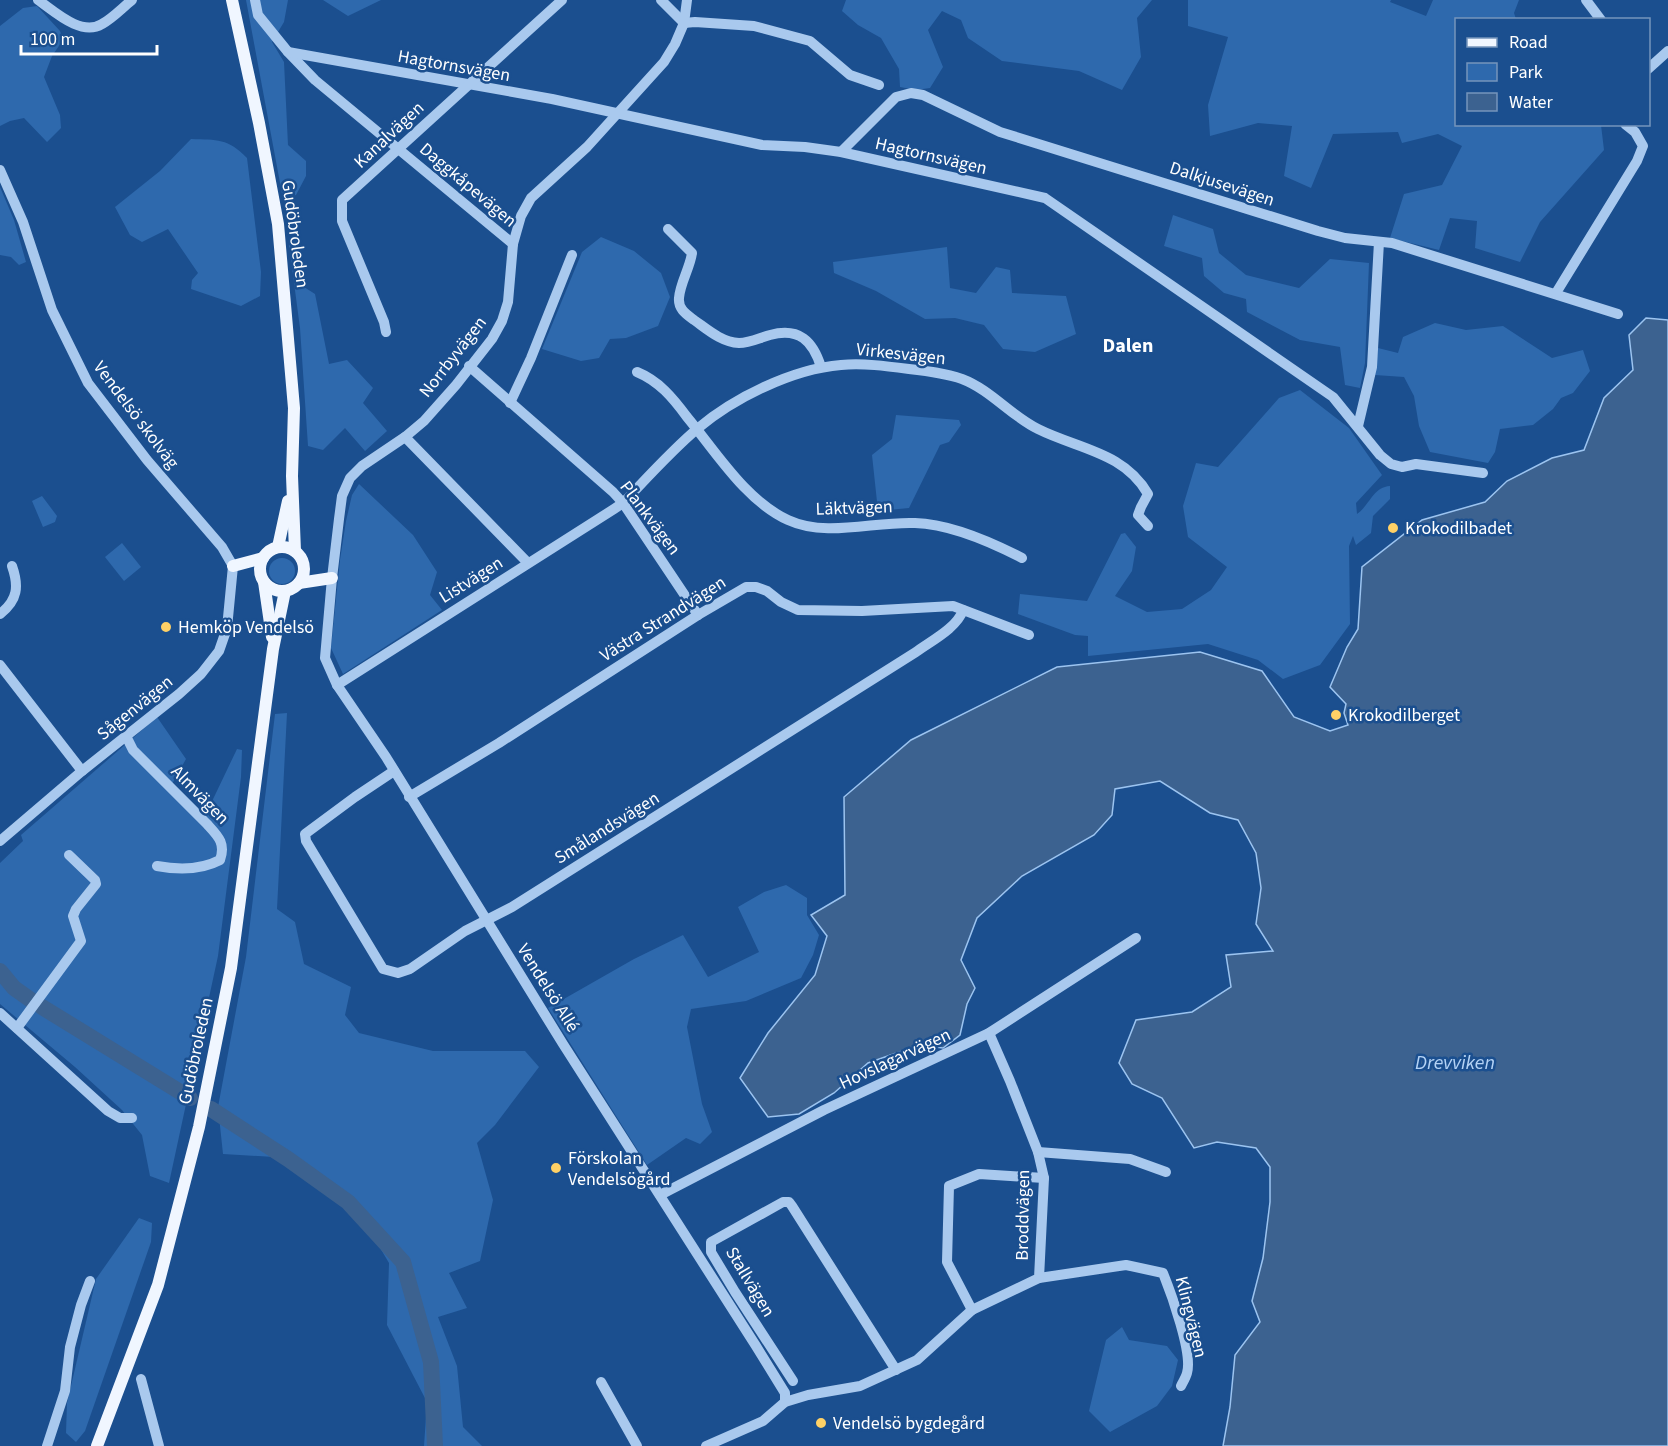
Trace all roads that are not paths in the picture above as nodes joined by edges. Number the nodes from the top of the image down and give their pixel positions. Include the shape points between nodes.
1 (38, 0) edge
2 (132, 0) edge
3 (232, 0) edge
4 (255, 0) edge
5 (562, 0) edge
6 (661, 0) edge
7 (687, 0) edge
8 (1586, 0) edge
9 (1600, 18) edge
10 (684, 23) junction
11 (1668, 51) edge
12 (288, 52) junction
13 (1650, 65) edge
14 (466, 85) junction
15 (879, 85) dead end
16 (618, 113) junction
17 (1628, 126) edge
18 (399, 149) junction
19 (841, 152) junction
20 (0, 170) edge
21 (668, 229) dead end
22 (1379, 242) junction
23 (513, 244) junction
24 (572, 255) dead end
25 (1556, 293) junction
26 (1618, 314) dead end
27 (386, 332) dead end
28 (469, 366) junction
29 (821, 368) junction
30 (637, 372) dead end
31 (510, 403) junction
32 (1358, 426) junction
33 (697, 429) junction
34 (405, 437) junction
35 (1483, 473) dead end
36 (292, 476) junction
37 (623, 503) junction
38 (1148, 526) dead end
39 (278, 547) junction
40 (295, 552) junction
41 (263, 558) junction
42 (1022, 558) dead end
43 (528, 563) junction
44 (12, 566) dead end
45 (232, 566) junction
46 (304, 567) junction
47 (332, 578) junction
48 (262, 579) junction
49 (299, 583) junction
50 (285, 591) junction
51 (2, 609) edge
52 (963, 610) junction
53 (698, 615) junction
54 (1029, 635) dead end
55 (273, 649) junction
56 (0, 665) edge
57 (337, 685) junction
58 (126, 736) junction
59 (82, 771) junction
60 (394, 771) junction
61 (409, 797) junction
62 (0, 841) edge
63 (69, 855) dead end
64 (157, 866) dead end
65 (486, 919) junction
66 (1136, 938) dead end
67 (0, 1013) edge
68 (18, 1028) junction
69 (989, 1033) junction
70 (132, 1118) dead end
71 (1038, 1152) junction
72 (1166, 1172) dead end
73 (1044, 1178) junction
74 (660, 1195) junction
75 (1039, 1278) junction
76 (90, 1281) dead end
77 (972, 1310) junction
78 (896, 1370) junction
79 (141, 1379) dead end
80 (601, 1382) dead end
81 (1181, 1386) dead end
82 (785, 1397) junction
83 (47, 1446) edge
84 (97, 1446) edge
85 (159, 1446) edge
86 (637, 1446) edge
87 (706, 1446) edge

1 - 2 street via 81,27 100,26
3 - 36 main road, Gudöbroleden via 278,224 294,408
4 - 12 street, Daggkåpevägen via 258,15
5 - 14 street, Kanalvägen
6 - 10 street
7 - 10 street, Norrbyvägen
8 - 9 street
10 - 15 street via 754,26 810,41 850,75
10 - 16 street, Norrbyvägen via 664,62
11 - 13 street
12 - 14 street, Hagtornsvägen
12 - 18 street, Daggkåpevägen via 315,80
14 - 16 street, Hagtornsvägen
14 - 18 street, Kanalvägen
16 - 19 street, Hagtornsvägen via 762,145
16 - 23 street, Norrbyvägen via 531,198
17 - 25 street via 1643,146 1637,161
18 - 23 street, Daggkåpevägen
18 - 27 street, Kanalvägen via 342,200 342,221
19 - 22 street, Dalkjusevägen via 896,97 923,95 1000,132 1318,231
19 - 32 street, Hagtornsvägen via 1045,198 1334,397
20 - 45 street, Vendelsö skolväg via 23,222 52,310 88,383 222,548
21 - 29 street via 692,253 679,299 686,314 721,338 737,343 786,333 805,339 817,353
22 - 25 street, Dalkjusevägen
22 - 32 street via 1372,367
23 - 28 street, Norrbyvägen via 508,302 502,321
24 - 31 street
25 - 26 street, Dalkjusevägen
28 - 31 street, Plankvägen
28 - 34 street, Norrbyvägen via 424,421
29 - 33 street, Virkesvägen via 742,398
29 - 38 street, Virkesvägen via 862,364 935,372 982,389 1036,428 1119,462 1148,494 1138,515
30 - 33 street, Läktvägen via 651,377 669,394
31 - 37 street, Plankvägen
32 - 35 street, Hagtornsvägen via 1391,464
33 - 37 street, Virkesvägen
33 - 42 street, Läktvägen via 751,495 791,522 840,528 893,522 948,527
34 - 43 street
34 - 47 street, Norrbyvägen via 350,478 342,496
36 - 39 main road, Gudöbroleden
36 - 40 main road, Gudöbroleden
37 - 43 street, Listvägen
37 - 53 street, Plankvägen
39 - 40 main road
39 - 41 main road
40 - 46 main road
41 - 45 main road
41 - 48 main road
43 - 57 street, Listvägen
44 - 51 street via 18,582 15,596
45 - 48 main road
45 - 58 street, Sågenvägen via 227,628 219,651 194,681
46 - 47 main road
46 - 49 main road
47 - 49 main road
47 - 57 street, Vendelsö Allé via 325,658
48 - 50 main road via 270,588
48 - 55 main road, Gudöbroleden
49 - 50 main road
50 - 55 main road, Gudöbroleden
52 - 53 street, Västra Strandvägen via 953,606 798,610 767,591 746,587
52 - 54 street, Västra Strandvägen
52 - 65 street, Smålandsvägen via 960,618 916,652 512,907
53 - 61 street, Västra Strandvägen
55 - 84 main road, Gudöbroleden via 231,968 199,1127 158,1285
56 - 59 street
57 - 60 street, Vendelsö Allé
58 - 59 street, Sågenvägen
58 - 64 street, Almvägen via 133,750 207,824 223,847 220,860 208,866
59 - 62 street, Sågenvägen
60 - 61 street, Vendelsö Allé
60 - 65 street, Smålandsvägen via 305,834 383,969 398,973 410,969
61 - 65 street, Vendelsö Allé
63 - 68 street via 96,884 73,916 81,941
65 - 74 street, Vendelsö Allé
66 - 69 street, Hovslagarvägen
67 - 68 street
68 - 70 street via 108,1111 120,1118
69 - 71 street, Broddvägen
69 - 74 street, Hovslagarvägen via 824,1110
71 - 72 street, Broddvägen via 1130,1159
71 - 73 street, Broddvägen
73 - 75 street, Broddvägen
73 - 77 street via 979,1174 948,1186 946,1262
74 - 82 street, Vendelsö Allé
75 - 77 street, Broddvägen
75 - 81 street, Klingvägen via 1125,1265 1163,1273 1186,1352 1188,1371
76 - 83 street via 70,1347 65,1391
77 - 78 street, Broddvägen via 917,1360
78 - 82 street, Broddvägen via 860,1386
78 - 82 street, Stallvägen via 789,1202 783,1202 711,1242 711,1252 791,1378
79 - 85 street
80 - 86 street
82 - 87 street via 763,1420

